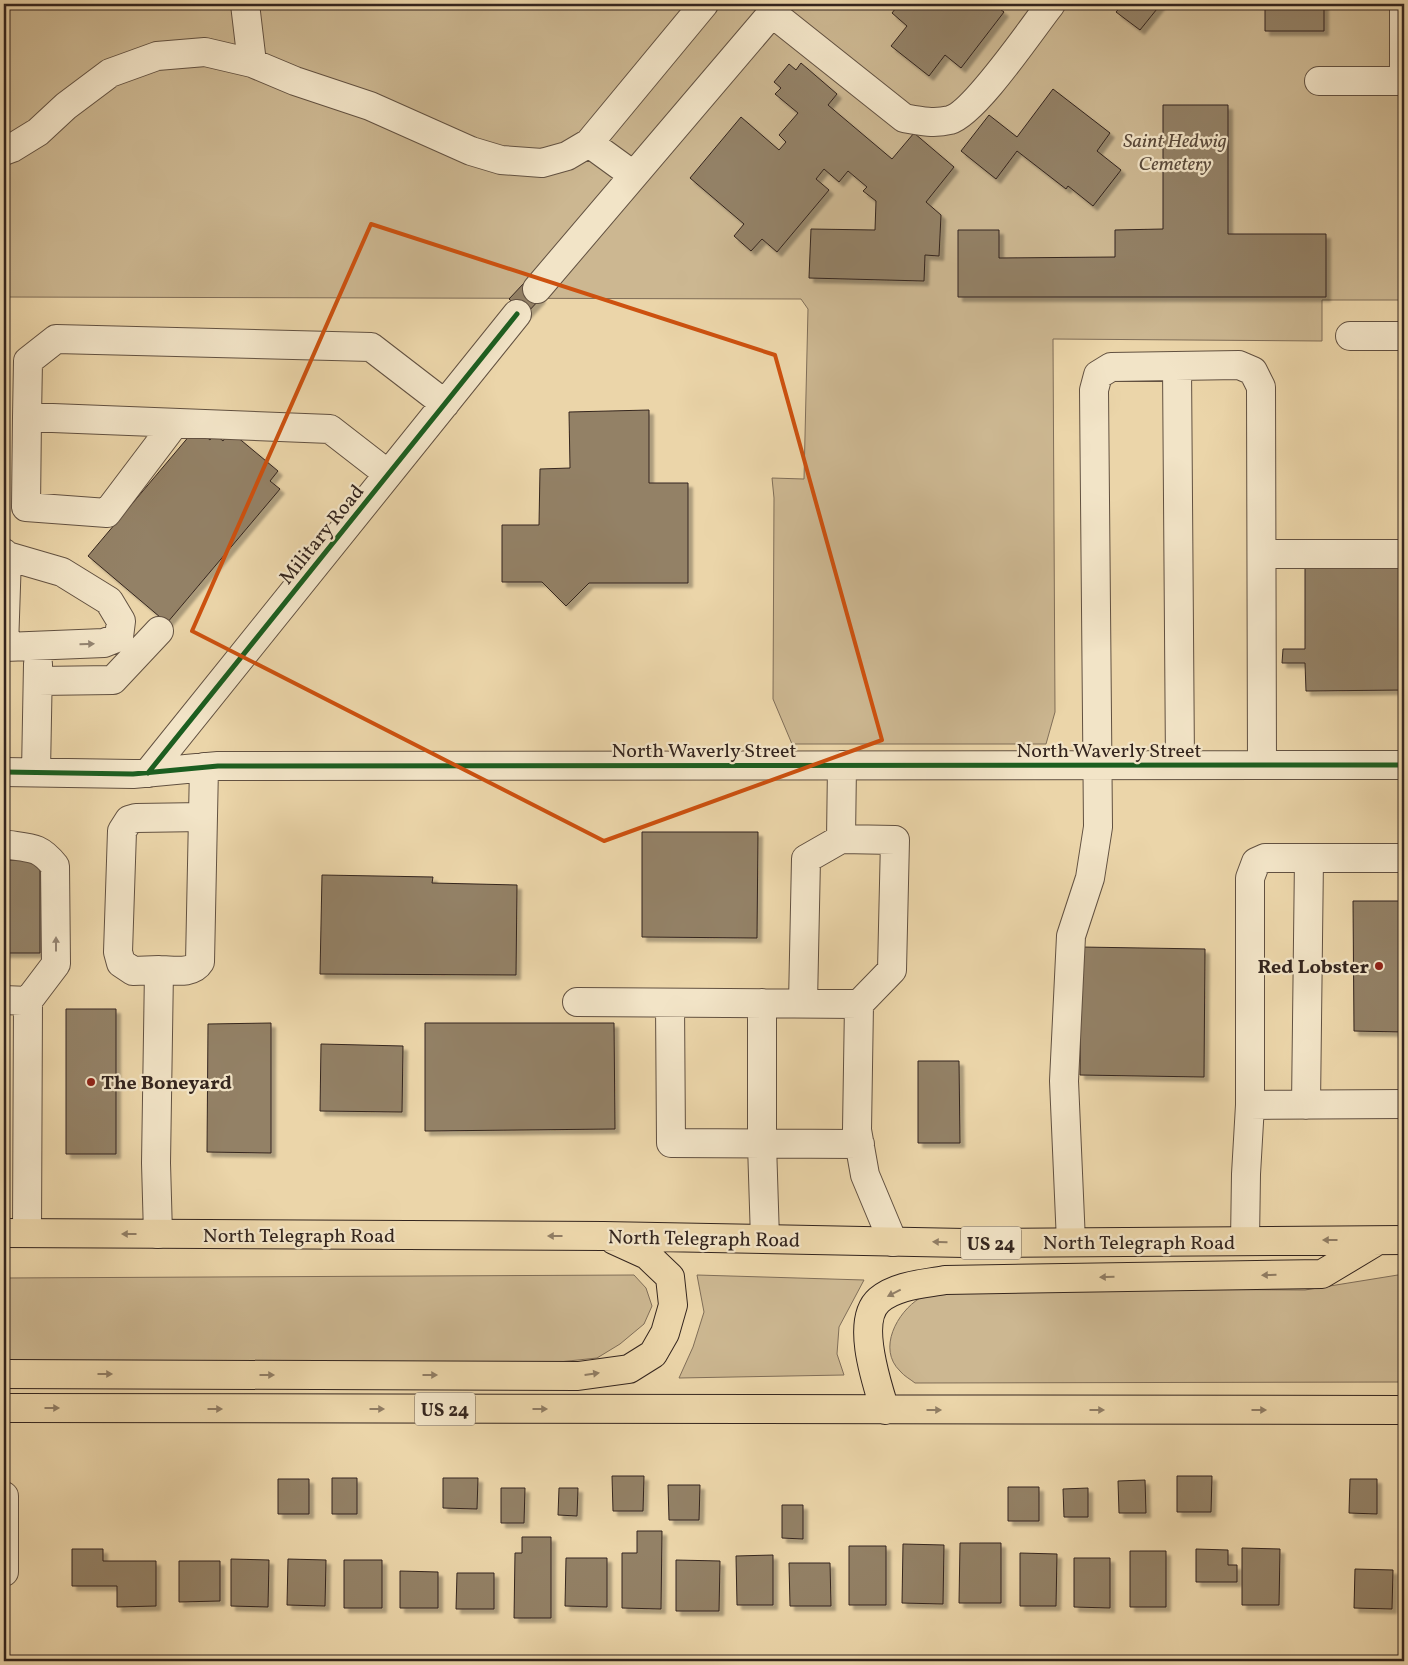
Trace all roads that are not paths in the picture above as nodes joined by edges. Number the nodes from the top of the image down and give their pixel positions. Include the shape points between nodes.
1 (245, 4) edge
2 (704, 4) edge
3 (1050, 4) edge
4 (1404, 4) edge
5 (252, 62) junction
6 (1319, 81) dead end
7 (1404, 81) edge
8 (589, 143) junction
9 (4, 151) edge
10 (633, 175) junction
11 (537, 289) dead end
12 (517, 314) dead end
13 (1350, 336) dead end
14 (1404, 336) edge
15 (1177, 366) junction
16 (445, 404) junction
17 (27, 417) junction
18 (175, 423) junction
19 (388, 474) junction
20 (5, 554) edge
21 (1262, 554) junction
22 (1404, 554) edge
23 (159, 631) dead end
24 (39, 646) junction
25 (4, 647) edge
26 (38, 681) junction
27 (842, 765) junction
28 (1098, 765) junction
29 (1180, 765) junction
30 (1262, 765) junction
31 (1404, 765) edge
32 (204, 767) junction
33 (4, 772) edge
34 (36, 772) junction
35 (148, 773) junction
36 (203, 817) junction
37 (841, 839) junction
38 (9, 845) dead end
39 (1309, 858) junction
40 (1404, 858) edge
41 (159, 970) junction
42 (16, 1001) edge
43 (577, 1002) dead end
44 (670, 1003) junction
45 (762, 1003) junction
46 (803, 1004) junction
47 (859, 1004) junction
48 (1306, 1104) junction
49 (1404, 1104) edge
50 (1250, 1105) junction
51 (15, 1130) edge
52 (762, 1144) junction
53 (860, 1144) junction
54 (16, 1233) edge
55 (158, 1234) junction
56 (604, 1236) junction
57 (766, 1239) junction
58 (1391, 1240) edge
59 (1245, 1241) junction
60 (893, 1242) junction
61 (1071, 1242) junction
62 (4, 1374) edge
63 (4, 1408) edge
64 (885, 1410) junction
65 (1404, 1410) edge
66 (4, 1496) edge
67 (4, 1572) edge

1 - 5 street
2 - 8 street
3 - 10 street via 968,110 951,120 928,123 904,118 772,13
4 - 7 street
5 - 8 street via 295,81 370,106 471,151 501,160 542,163 567,156
5 - 9 street via 205,52 158,56 110,74 66,106 38,132
6 - 7 street
8 - 10 street
10 - 11 street
12 - 16 street, Military Road
13 - 14 street
15 - 21 street via 1239,365 1253,371 1261,387
15 - 28 street via 1111,367 1098,375 1094,390
15 - 29 street
16 - 17 street via 371,347 56,339 28,361
16 - 19 street, Military Road
17 - 18 street
17 - 18 street via 26,507 107,513
18 - 19 street via 330,428
19 - 35 street, Military Road
24 -> 20 street via 104,644 119,637 121,621 109,601 62,572
20 - 25 street
21 - 22 street
21 - 30 street
23 - 26 street via 113,680
24 - 25 street
24 - 26 street
26 - 34 street
27 - 28 street, North Waverly Street
27 - 32 street, North Waverly Street
27 - 37 street
28 - 29 street, North Waverly Street
28 - 61 street via 1098,827 1090,878 1071,936 1064,1080
29 - 30 street, North Waverly Street
30 - 31 street, North Waverly Street
32 - 35 street, North Waverly Street
32 - 36 street
33 - 34 street, North Waverly Street
34 - 35 street, North Waverly Street
36 - 41 street via 200,962 188,971
36 - 41 street via 136,818 129,820 122,831 118,952 121,962 133,971
37 - 46 street via 806,859
37 - 47 street via 894,840 892,970
42 -> 38 street via 56,964 56,866 46,854 33,848
39 - 40 street
39 - 48 street
39 - 50 street via 1265,858 1256,862 1250,878
41 - 55 street
42 - 51 street
43 - 44 street
44 - 45 street
44 - 52 street via 671,1143
45 - 46 street
45 - 52 street
46 - 47 street
47 - 53 street via 857,1130
48 - 49 street
48 - 50 street
50 - 59 street
51 - 54 street
52 - 53 street
52 - 57 street
53 - 60 street via 866,1175
55 -> 54 main road, North Telegraph Road / US 24
56 -> 55 main road, North Telegraph Road / US 24
56 - 57 main road, North Telegraph Road / US 24
62 -> 56 main road via 578,1376 629,1369 654,1354 665,1334 673,1305 670,1277 647,1255
57 - 60 main road, North Telegraph Road / US 24
58 -> 59 main road, North Telegraph Road / US 24
58 -> 64 main road via 1322,1274 945,1280 899,1289 878,1301 870,1316 868,1343 873,1373
59 - 61 main road, North Telegraph Road / US 24
61 -> 60 main road, North Telegraph Road / US 24
63 -> 64 main road, US 24
64 -> 65 main road, US 24
66 - 67 street

